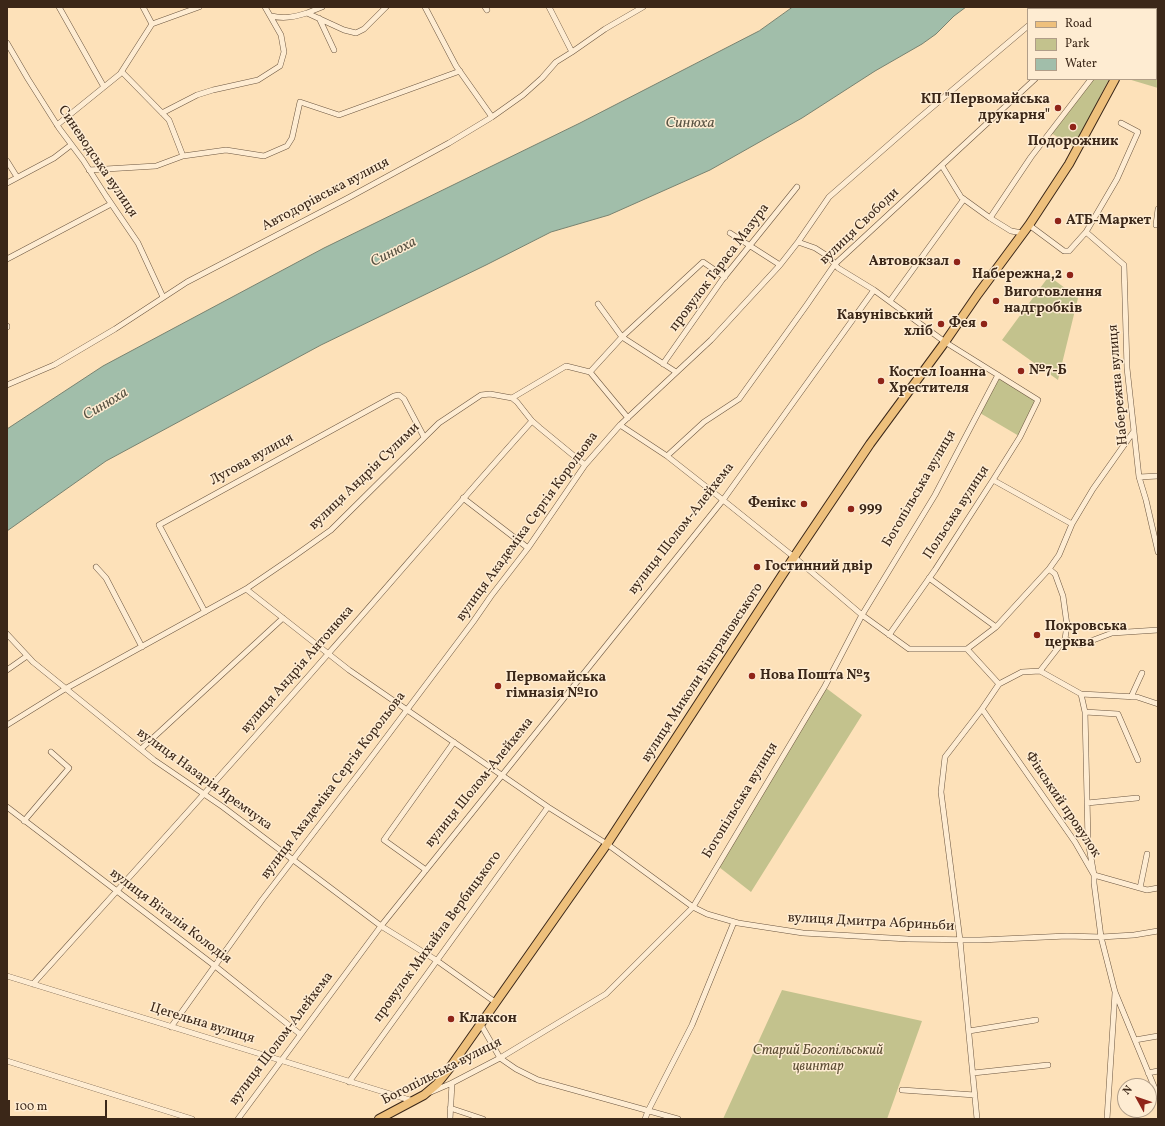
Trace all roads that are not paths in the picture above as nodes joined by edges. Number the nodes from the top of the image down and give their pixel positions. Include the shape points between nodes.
1 (59, 7) edge
2 (143, 7) edge
3 (198, 7) edge
4 (264, 7) edge
5 (322, 7) edge
6 (386, 7) edge
7 (425, 7) edge
8 (549, 7) edge
9 (643, 7) edge
10 (307, 13) junction
11 (271, 16) junction
12 (319, 18) junction
13 (152, 24) junction
14 (1027, 27) edge
15 (7, 43) edge
16 (334, 50) dead end
17 (572, 52) junction
18 (460, 71) junction
19 (122, 72) junction
20 (1034, 80) edge
21 (1090, 80) edge
22 (1114, 80) edge
23 (104, 87) junction
24 (162, 113) junction
25 (492, 117) junction
26 (1121, 123) dead end
27 (57, 125) junction
28 (72, 145) junction
29 (183, 156) junction
30 (7, 161) edge
31 (942, 166) junction
32 (89, 170) junction
33 (17, 177) junction
34 (7, 183) edge
35 (797, 187) dead end
36 (964, 199) junction
37 (111, 204) junction
38 (1158, 209) edge
39 (990, 218) junction
40 (1029, 225) junction
41 (1156, 225) dead end
42 (1086, 232) junction
43 (730, 233) dead end
44 (1023, 233) junction
45 (798, 242) junction
46 (750, 245) junction
47 (7, 259) edge
48 (835, 264) junction
49 (780, 265) junction
50 (725, 277) junction
51 (874, 290) junction
52 (163, 297) junction
53 (890, 302) junction
54 (598, 304) dead end
55 (622, 337) junction
56 (945, 342) junction
57 (663, 364) junction
58 (590, 372) junction
59 (676, 372) junction
60 (998, 375) junction
61 (7, 385) edge
62 (512, 398) junction
63 (628, 418) junction
64 (532, 421) junction
65 (620, 425) junction
66 (1134, 431) junction
67 (424, 437) junction
68 (667, 456) junction
69 (585, 465) junction
70 (1158, 476) edge
71 (1139, 477) junction
72 (993, 480) junction
73 (463, 498) junction
74 (723, 500) junction
75 (1072, 524) junction
76 (528, 548) junction
77 (1158, 552) edge
78 (794, 557) junction
79 (96, 568) dead end
80 (1049, 569) junction
81 (929, 578) junction
82 (246, 589) junction
83 (205, 612) junction
84 (862, 615) junction
85 (282, 618) junction
86 (996, 626) junction
87 (1158, 630) edge
88 (7, 634) edge
89 (889, 635) junction
90 (1065, 639) junction
91 (142, 647) junction
92 (967, 649) junction
93 (328, 654) junction
94 (27, 656) junction
95 (7, 670) edge
96 (1040, 671) junction
97 (1142, 673) dead end
98 (999, 684) junction
99 (65, 689) junction
100 (1081, 694) junction
101 (1131, 697) junction
102 (1158, 704) edge
103 (982, 709) junction
104 (407, 710) junction
105 (1085, 712) junction
106 (7, 725) edge
107 (454, 742) junction
108 (141, 750) junction
109 (51, 752) dead end
110 (1138, 760) dead end
111 (501, 775) junction
112 (204, 794) junction
113 (1137, 798) dead end
114 (1087, 803) junction
115 (7, 807) edge
116 (548, 807) junction
117 (24, 820) junction
118 (607, 844) junction
119 (1147, 854) dead end
120 (293, 859) junction
121 (426, 870) junction
122 (1094, 874) junction
123 (1140, 888) junction
124 (1158, 888) edge
125 (116, 892) junction
126 (693, 907) junction
127 (734, 922) junction
128 (381, 926) junction
129 (1158, 931) edge
130 (1101, 937) junction
131 (960, 940) junction
132 (436, 960) junction
133 (215, 966) junction
134 (7, 976) edge
135 (33, 984) junction
136 (1115, 992) junction
137 (495, 1002) junction
138 (1036, 1020) dead end
139 (480, 1023) junction
140 (171, 1027) junction
141 (969, 1031) junction
142 (300, 1034) junction
143 (1158, 1036) edge
144 (1135, 1040) junction
145 (500, 1058) junction
146 (280, 1060) junction
147 (7, 1061) edge
148 (1048, 1065) dead end
149 (1158, 1071) edge
150 (973, 1073) junction
151 (1148, 1073) junction
152 (349, 1082) junction
153 (452, 1083) junction
154 (902, 1090) dead end
155 (424, 1095) junction
156 (975, 1095) junction
157 (1158, 1096) edge
158 (413, 1101) junction
159 (450, 1108) junction
160 (648, 1111) junction
161 (192, 1119) edge
162 (238, 1119) edge
163 (379, 1119) edge
164 (450, 1119) edge
165 (483, 1119) edge
166 (645, 1119) edge
167 (678, 1119) edge
168 (978, 1119) edge
169 (1107, 1119) edge

1 - 23 street
2 - 13 street
3 - 13 street
4 - 11 street
5 - 10 street
6 - 12 street via 364,29 356,33
7 - 18 street
8 - 17 street
9 - 17 street, Автодорівська вулиця
10 - 11 street via 292,18
10 - 12 street
11 - 24 street via 280,35 284,52 280,66 258,80 197,95
12 - 16 street
13 - 19 street
14 - 45 street, вулиця Академіка Сергія Корольова via 830,196
15 - 27 street, Синеводська вулиця
17 - 25 street, Автодорівська вулиця via 556,62 523,95
18 - 25 street
18 - 29 street via 339,115 300,102 292,138 287,146 264,156 226,150
19 - 23 street
19 - 24 street
20 - 31 street, вулиця Свободи
21 - 39 street via 1030,157
22 - 40 main road, вулиця Миколи Вінграновського via 1069,164
23 - 27 street
24 - 29 street via 169,120
25 - 52 street, Автодорівська вулиця via 450,143
26 - 42 street via 1138,132 1117,179
27 - 28 street, Синеводська вулиця
28 - 32 street, Синеводська вулиця
28 - 33 street via 54,158
29 - 32 street via 156,166
30 - 33 street
31 - 36 street
31 - 48 street, вулиця Свободи
32 - 37 street, Синеводська вулиця
33 - 34 street
35 - 46 street, провулок Тараса Мазура
36 - 39 street
36 - 53 street
37 - 47 street
37 - 52 street, Синеводська вулиця via 138,243
38 - 41 street
39 - 44 street via 1011,231
40 - 42 street via 1064,251 1069,251
40 - 44 main road, вулиця Миколи Вінграновського
42 - 66 street, Набережна вулиця via 1124,265 1127,368
43 - 46 street
44 - 56 main road, вулиця Миколи Вінграновського
45 - 48 street via 815,248
45 - 49 street, вулиця Академіка Сергія Корольова
46 - 49 street
46 - 50 street, провулок Тараса Мазура
48 - 51 street
48 - 68 street, вулиця Свободи via 738,399 704,422
49 - 59 street, вулиця Академіка Сергія Корольова via 711,340
50 - 55 street via 703,262
50 - 57 street, провулок Тараса Мазура
51 - 53 street
51 - 74 street, вулиця Шолом-Алейхема
52 - 61 street, Автодорівська вулиця via 54,365
53 - 56 street
54 - 55 street
55 - 57 street
55 - 58 street
56 - 60 street
56 - 78 main road, вулиця Миколи Вінграновського via 870,444
57 - 59 street
58 - 62 street via 566,366
58 - 63 street
59 - 63 street, вулиця Академіка Сергія Корольова
60 - 72 street, Польська вулиця via 1038,400 1020,437
60 - 84 street, Богопільська вулиця via 935,495
62 - 64 street
62 - 67 street, вулиця Андрія Сулими via 481,395 439,423
63 - 65 street, вулиця Академіка Сергія Корольова
64 - 69 street
64 - 73 street, вулиця Андрія Антонюка
65 - 68 street
65 - 69 street, вулиця Академіка Сергія Корольова
66 - 71 street, Набережна вулиця
66 - 75 street
67 - 82 street, вулиця Андрія Сулими via 331,530
67 - 83 street, Лугова вулиця via 404,399 399,395 394,396 159,525
68 - 74 street
69 - 76 street, вулиця Академіка Сергія Корольова
70 - 71 street
71 - 77 street, Набережна вулиця
72 - 75 street
72 - 81 street, Польська вулиця
73 - 76 street
73 - 93 street, вулиця Андрія Антонюка
74 - 78 street
74 - 111 street, вулиця Шолом-Алейхема
75 - 80 street via 1059,555
76 - 104 street, вулиця Академіка Сергія Корольова
78 - 84 street
78 - 118 main road, вулиця Миколи Вінграновського
79 - 91 street via 106,578
80 - 86 street
80 - 90 street via 1055,574 1062,596 1067,625
81 - 86 street
81 - 89 street, Польська вулиця
82 - 83 street, вулиця Андрія Сулими
82 - 85 street, вулиця Дмитра Абриньби
83 - 91 street, вулиця Андрія Сулими
84 - 89 street
84 - 126 street, Богопільська вулиця via 825,686
85 - 93 street, вулиця Дмитра Абриньби
85 - 108 street
86 - 92 street
87 - 90 street via 1112,633 1080,645
88 - 94 street, вулиця Назарія Яремчука
89 - 92 street via 909,648
90 - 96 street
91 - 99 street, вулиця Андрія Сулими
92 - 98 street
93 - 104 street, вулиця Дмитра Абриньби
93 - 112 street, вулиця Андрія Антонюка
94 - 95 street
94 - 99 street, вулиця Назарія Яремчука
96 - 98 street via 1022,672
96 - 100 street
97 - 101 street
98 - 103 street
99 - 106 street, вулиця Андрія Сулими
99 - 108 street, вулиця Назарія Яремчука
100 - 101 street
100 - 105 street
101 - 102 street
103 - 122 street, Фінський провулок via 1075,842
103 - 131 street via 945,757 941,792
104 - 107 street, вулиця Дмитра Абриньби
104 - 120 street, вулиця Академіка Сергія Корольова
105 - 110 street via 1118,714
105 - 114 street
107 - 111 street, вулиця Дмитра Абриньби
107 - 121 street via 384,840
108 - 112 street, вулиця Назарія Яремчука
109 - 117 street via 69,768
111 - 116 street, вулиця Дмитра Абриньби
111 - 121 street, вулиця Шолом-Алейхема
112 - 120 street, вулиця Назарія Яремчука
112 - 125 street, вулиця Андрія Антонюка
113 - 114 street
114 - 122 street via 1088,841
115 - 117 street, вулиця Віталія Колодія
116 - 118 street, вулиця Дмитра Абриньби
116 - 132 street, провулок Михайла Вербицького
117 - 125 street, вулиця Віталія Колодія
118 - 126 street, вулиця Дмитра Абриньби
118 - 137 main road, вулиця Миколи Вінграновського
119 - 123 street
120 - 128 street, вулиця Назарія Яремчука
120 - 133 street, вулиця Академіка Сергія Корольова
121 - 128 street, вулиця Шолом-Алейхема
122 - 123 street, Фінський провулок
122 - 130 street
123 - 124 street, Фінський провулок
125 - 133 street, вулиця Віталія Колодія
125 - 135 street, вулиця Андрія Антонюка
126 - 127 street, вулиця Дмитра Абриньби
126 - 145 street, Богопільська вулиця via 606,994
127 - 131 street, вулиця Дмитра Абриньби via 803,933
127 - 160 street via 692,1025
128 - 132 street, вулиця Назарія Яремчука
128 - 142 street, вулиця Шолом-Алейхема
129 - 130 street, вулиця Дмитра Абриньби
130 - 131 street, вулиця Дмитра Абриньби
130 - 136 street
131 - 141 street
132 - 137 street, вулиця Назарія Яремчука
132 - 152 street, провулок Михайла Вербицького
133 - 140 street, вулиця Академіка Сергія Корольова
133 - 142 street, вулиця Віталія Колодія
134 - 135 street, Цегельна вулиця
135 - 140 street, Цегельна вулиця
136 - 144 street
136 - 169 street
137 - 139 main road, вулиця Миколи Вінграновського
138 - 141 street
139 - 145 street
139 - 155 main road, вулиця Миколи Вінграновського via 441,1079
140 - 146 street, Цегельна вулиця
141 - 150 street
142 - 146 street, вулиця Шолом-Алейхема
143 - 144 street
144 - 151 street
145 - 153 street, Богопільська вулиця
145 - 160 street via 538,1080
146 - 152 street, Цегельна вулиця
146 - 162 street, вулиця Шолом-Алейхема
147 - 161 street
148 - 150 street
149 - 151 street
150 - 156 street
151 - 157 street
152 - 158 street, Цегельна вулиця
153 - 155 street, Богопільська вулиця
153 - 159 street
154 - 156 street
155 - 158 main road, Богопільська вулиця
156 - 168 street
158 - 163 main road, Богопільська вулиця
159 - 164 street
159 - 165 street
160 - 166 street
160 - 167 street

